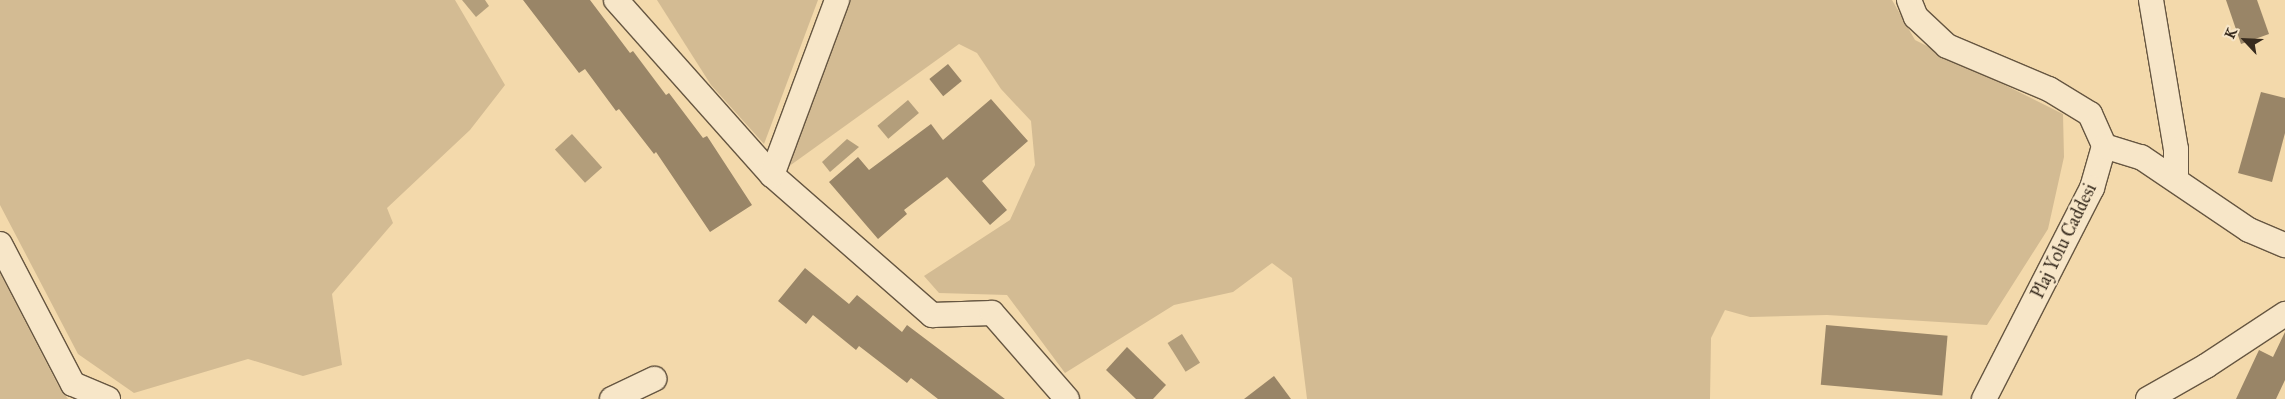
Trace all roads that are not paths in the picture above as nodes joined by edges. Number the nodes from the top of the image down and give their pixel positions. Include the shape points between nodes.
1 (616, 0) edge
2 (837, 0) edge
3 (1909, 0) edge
4 (2151, 0) edge
5 (2104, 146) junction
6 (772, 175) junction
7 (2176, 179) junction
8 (2283, 237) edge
9 (0, 244) edge
10 (2285, 314) edge
11 (654, 379) dead end
12 (108, 399) edge
13 (612, 399) edge
14 (1067, 399) edge
15 (1984, 399) edge
16 (2148, 399) edge

1 - 6 street
2 - 6 street
3 - 5 street via 1916,17 1947,46 2049,89 2090,114
4 - 7 street via 2176,150
5 - 7 street via 2141,157
5 - 15 street, Plaj Yolu Caddesi via 2092,188
6 - 14 street via 932,315 992,313
7 - 8 street via 2249,230
9 - 12 street via 73,384
10 - 16 street via 2206,366
11 - 13 street

